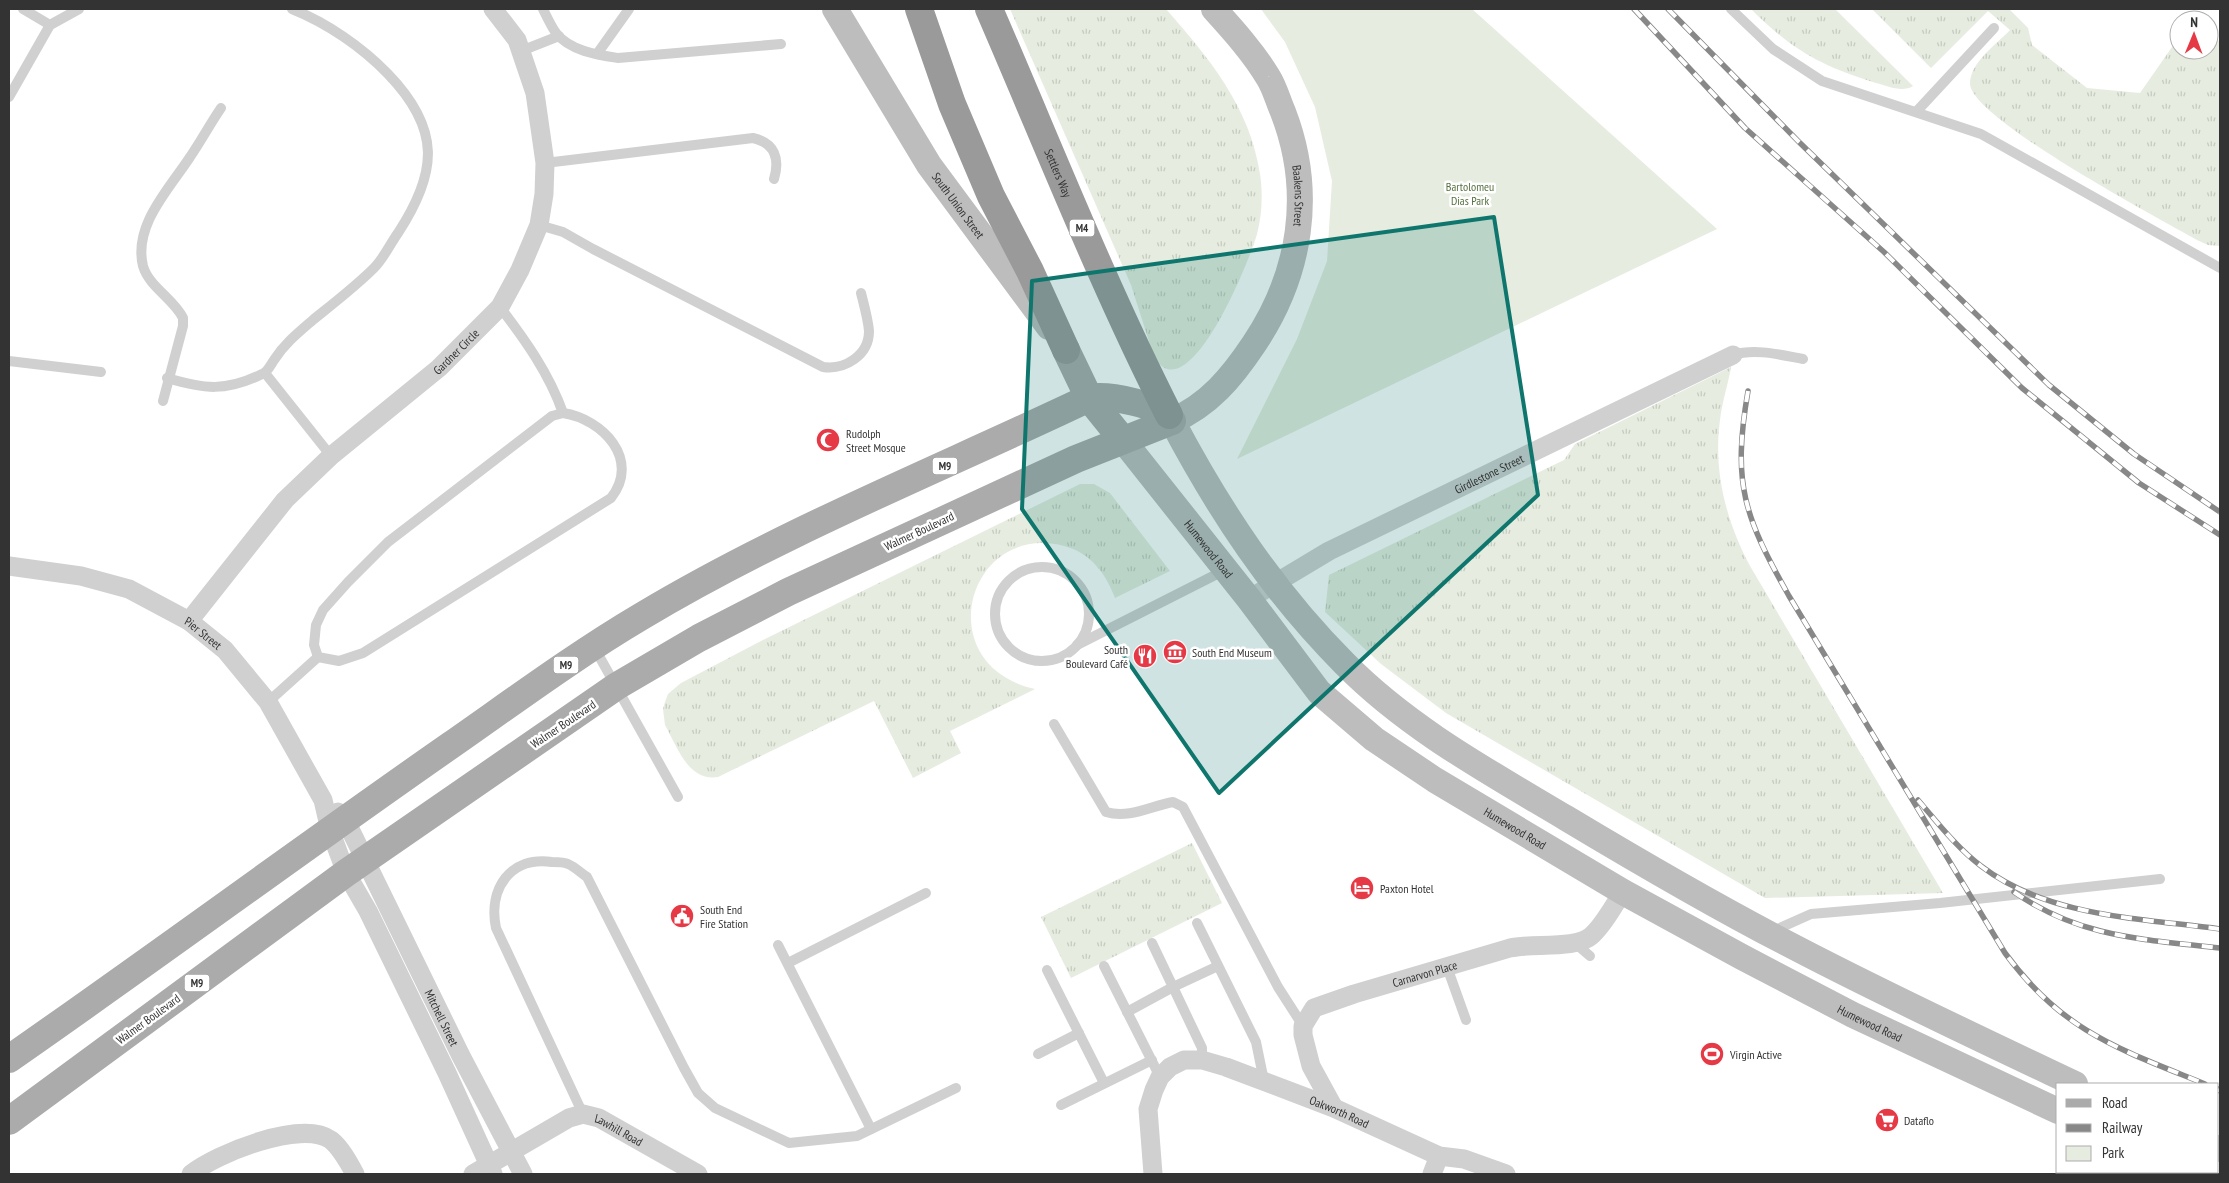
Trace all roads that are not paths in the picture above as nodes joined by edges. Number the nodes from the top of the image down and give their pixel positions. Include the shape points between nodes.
1 (23, 9) edge
2 (79, 9) edge
3 (292, 9) edge
4 (493, 9) edge
5 (542, 9) edge
6 (629, 9) edge
7 (835, 9) edge
8 (920, 9) edge
9 (989, 9) edge
10 (1214, 9) edge
11 (1731, 9) edge
12 (50, 26) junction
13 (1994, 28) dead end
14 (559, 36) junction
15 (781, 44) dead end
16 (521, 51) junction
17 (597, 54) junction
18 (9, 97) edge
19 (220, 108) dead end
20 (1917, 111) junction
21 (545, 163) junction
22 (774, 179) dead end
23 (539, 225) junction
24 (2220, 268) edge
25 (861, 293) dead end
26 (500, 307) junction
27 (1066, 350) junction
28 (1733, 355) joint
29 (1803, 358) dead end
30 (9, 361) edge
31 (101, 372) dead end
32 (265, 373) junction
33 (167, 378) junction
34 (1089, 398) junction
35 (163, 401) dead end
36 (563, 413) junction
37 (1171, 418) junction
38 (1122, 439) junction
39 (331, 456) junction
40 (9, 566) edge
41 (1226, 570) junction
42 (1274, 584) junction
43 (1249, 599) junction
44 (189, 621) junction
45 (593, 646) junction
46 (1077, 646) junction
47 (318, 657) junction
48 (617, 686) junction
49 (268, 702) junction
50 (1054, 724) dead end
51 (678, 797) dead end
52 (338, 825) junction
53 (356, 866) junction
54 (2160, 879) dead end
55 (1623, 892) junction
56 (926, 893) dead end
57 (1197, 923) dead end
58 (1767, 933) junction
59 (1152, 944) dead end
60 (778, 945) dead end
61 (788, 963) junction
62 (1104, 966) dead end
63 (1218, 966) junction
64 (1447, 967) junction
65 (1047, 970) dead end
66 (1173, 987) junction
67 (1127, 1012) junction
68 (1466, 1020) dead end
69 (1303, 1026) junction
70 (1079, 1033) junction
71 (1038, 1054) dead end
72 (9, 1059) edge
73 (1152, 1060) junction
74 (1202, 1060) junction
75 (1165, 1072) junction
76 (1264, 1081) junction
77 (1104, 1083) junction
78 (2073, 1083) edge
79 (956, 1088) dead end
80 (1061, 1104) dead end
81 (1334, 1108) junction
82 (2056, 1110) edge
83 (582, 1114) junction
84 (9, 1121) edge
85 (871, 1129) junction
86 (513, 1153) junction
87 (1439, 1156) junction
88 (485, 1171) edge
89 (191, 1174) edge
90 (355, 1174) edge
91 (523, 1174) edge
92 (698, 1174) edge
93 (1153, 1174) edge
94 (1432, 1174) edge
95 (1506, 1174) edge

1 - 12 lane
2 - 12 lane
3 - 32 lane via 370,55 400,87 422,120 428,144 428,167 423,188 411,213 375,267 293,337
4 - 16 street, Gardner Circle via 517,40
5 - 14 lane
6 - 17 lane
7 - 27 main road, South Union Street via 929,166
8 - 27 highway via 952,104 991,196 1030,270
9 - 37 highway, Settlers Way / M4 via 1141,360
10 - 37 main road, Baakens Street via 1251,52 1272,86 1290,131 1300,193 1300,219 1295,256 1279,302 1264,328 1216,392 1190,413
11 - 20 lane via 1773,49 1822,81
12 - 18 lane
13 - 20 lane
14 - 16 lane
14 - 17 lane via 579,49
15 - 17 lane via 655,56 618,58
16 - 21 street, Gardner Circle via 535,93
19 - 33 lane via 167,188 145,231 141,250 144,268 183,318
20 - 24 lane via 1981,134
21 - 22 lane via 753,138 769,144 775,152
21 - 23 street, Gardner Circle
23 - 25 lane via 563,232 823,367 842,367 854,360 866,343 869,333
23 - 26 street, Gardner Circle
26 - 36 lane via 540,362
26 - 39 street, Gardner Circle via 439,368
27 - 34 main road, South Union Street
28 - 29 lane via 1747,352
28 - 42 street, Girdlestone Street via 1329,551
30 - 31 lane
32 - 33 lane via 219,388 202,388
32 - 39 lane
33 - 35 lane
34 - 37 main road, M9 via 1108,396 1160,410
34 - 38 main road, Humewood Road
34 - 45 main road, M9 via 800,533 692,588
36 - 47 lane via 552,416 388,542 323,610 314,635
36 - 47 lane via 585,418 604,432 614,446 622,461 622,475 619,488 611,498 363,652 339,661
37 - 38 main road, Walmer Boulevard / M9
37 - 42 main road, M4 via 1206,486
38 - 41 main road, Humewood Road
38 - 48 main road, Walmer Boulevard / M9 via 788,592 699,638
39 - 44 street, Gardner Circle via 285,500
40 - 44 street, Pier Street via 81,576 129,589
41 - 43 main road, Humewood Road
41 - 46 lane
42 - 43 street, Girdlestone Street
42 - 58 main road, M4 via 1345,664 1400,712 1460,755
43 - 55 main road, Humewood Road via 1318,692 1374,739 1435,780
44 - 49 street, Pier Street via 225,650
45 - 48 lane
45 - 52 main road, M9
46 - 46 lane via 1056,659 1048,660 1032,660 1010,649 996,628 995,604 1006,582 1027,569 1052,568 1074,579 1087,599 1088,616 1088,624
47 - 49 lane
48 - 51 lane
48 - 53 main road, Walmer Boulevard / M9
49 - 52 street, Pier Street
50 - 69 lane via 1106,812 1127,814 1173,802 1183,807 1278,987
52 - 53 street, Pier Street
52 - 72 main road, M9
53 - 84 main road, Walmer Boulevard / M9
53 - 86 street, Mitchell Street
53 - 88 street, Mitchell Street via 368,911 447,1072
54 - 58 lane via 1811,914
55 - 64 street, Carnarvon Place via 1593,935 1585,941 1583,950 1526,945
55 - 82 main road, Humewood Road via 1853,1015
56 - 61 lane
57 - 63 lane
58 - 78 main road, M4
59 - 66 lane
60 - 61 lane
61 - 85 lane
62 - 67 lane
63 - 66 lane
63 - 76 lane via 1256,1042
64 - 68 lane
64 - 69 street, Carnarvon Place via 1330,1001 1314,1008
65 - 70 lane
66 - 67 lane
66 - 74 lane via 1202,1048
67 - 73 lane
69 - 81 street via 1311,1066
70 - 71 lane
70 - 77 lane
73 - 75 lane
73 - 77 lane
74 - 75 street, Oakworth Road via 1184,1060
74 - 76 street, Oakworth Road
75 - 93 street via 1148,1109
76 - 81 street, Oakworth Road
77 - 80 lane
79 - 85 lane
81 - 87 street, Oakworth Road
83 - 85 lane via 496,928 493,915 496,894 506,876 524,863 543,860 567,863 587,877 684,1068 698,1093 715,1108 790,1143 857,1136
83 - 86 street, Lawhill Road via 569,1118
83 - 92 street, Lawhill Road via 599,1118
86 - 88 street, Lawhill Road
86 - 91 street, Mitchell Street
87 - 94 street
87 - 95 street, Oakworth Road via 1464,1159
89 - 90 street via 245,1146 302,1133 318,1134 331,1140

